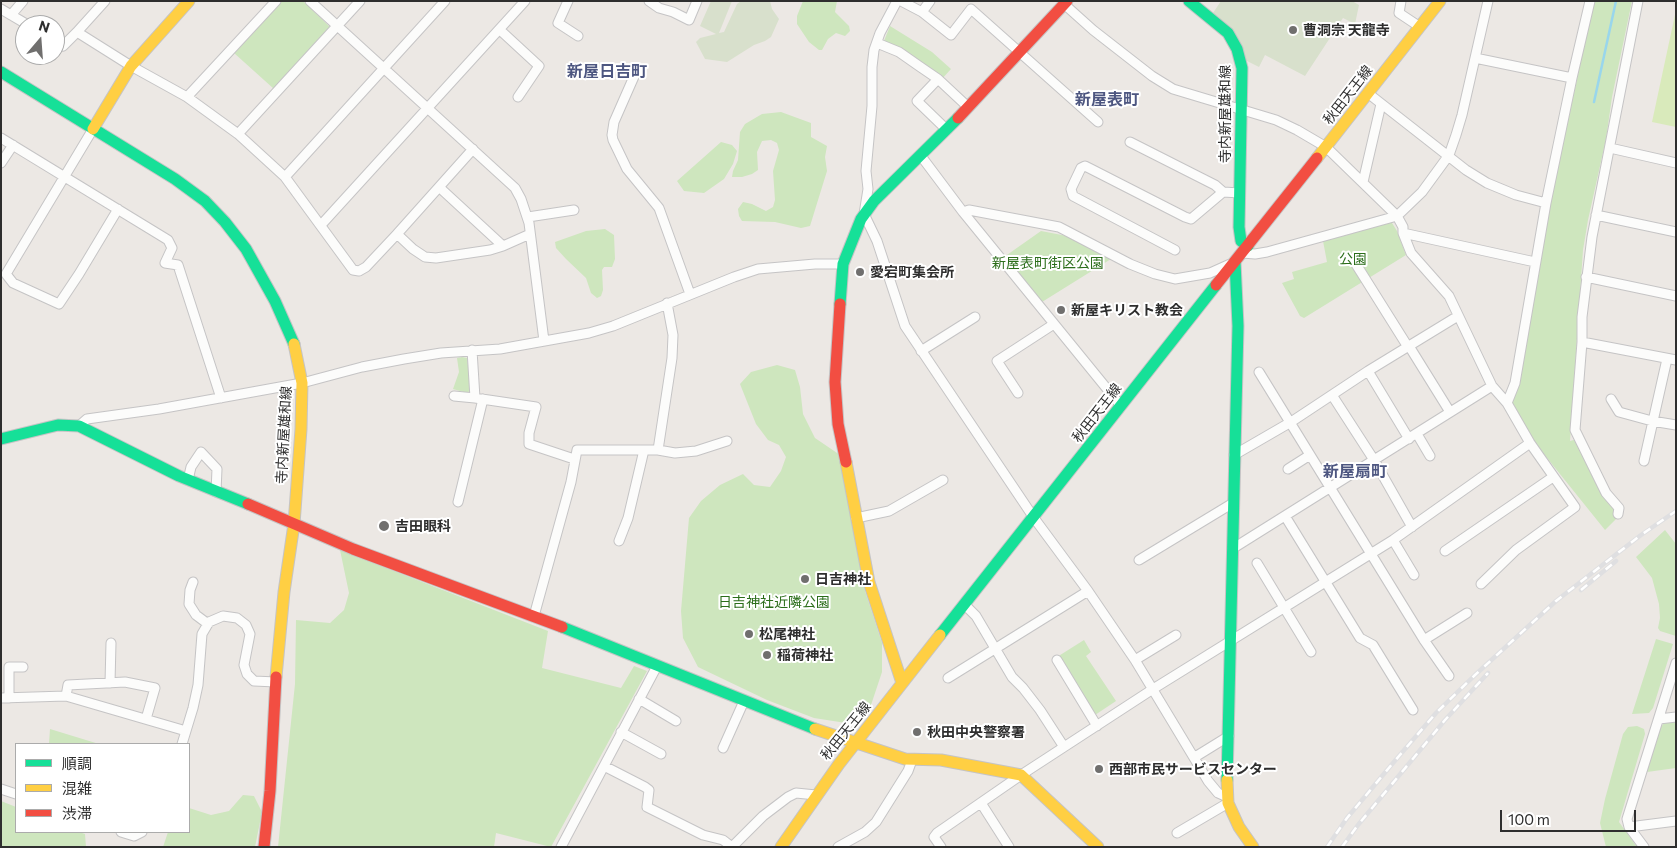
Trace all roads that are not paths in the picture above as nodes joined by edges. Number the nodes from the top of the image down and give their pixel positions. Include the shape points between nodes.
1 (23, 1) edge
2 (105, 1) edge
3 (189, 1) edge
4 (276, 1) edge
5 (310, 1) edge
6 (360, 1) edge
7 (445, 1) edge
8 (525, 1) edge
9 (568, 1) edge
10 (649, 1) edge
11 (697, 1) edge
12 (897, 1) edge
13 (901, 1) edge
14 (930, 1) edge
15 (1189, 1) edge
16 (1401, 1) edge
17 (1440, 1) edge
18 (1488, 1) edge
19 (1590, 1) edge
20 (1638, 1) edge
21 (1065, 3) edge
22 (972, 5) edge
23 (1, 9) edge
24 (922, 12) junction
25 (10, 15) junction
26 (15, 18) edge
27 (337, 25) junction
28 (1420, 27) junction
29 (500, 30) junction
30 (77, 32) junction
31 (578, 36) dead end
32 (877, 43) junction
33 (65, 44) edge
34 (1020, 52) junction
35 (1475, 58) junction
36 (131, 66) junction
37 (384, 67) junction
38 (1, 72) edge
39 (636, 72) dead end
40 (1572, 78) junction
41 (938, 79) junction
42 (1369, 94) junction
43 (187, 97) junction
44 (518, 97) dead end
45 (1382, 104) junction
46 (968, 107) junction
47 (427, 108) junction
48 (1241, 109) junction
49 (1098, 122) dead end
50 (93, 129) junction
51 (947, 130) junction
52 (238, 134) junction
53 (1, 138) edge
54 (1130, 142) dead end
55 (13, 145) junction
56 (1326, 147) junction
57 (1610, 148) junction
58 (473, 149) junction
59 (1449, 155) junction
60 (921, 156) junction
61 (1, 163) edge
62 (1676, 163) edge
63 (64, 177) junction
64 (285, 177) junction
65 (1363, 182) junction
66 (439, 187) junction
67 (1223, 192) junction
68 (1240, 193) junction
69 (1546, 203) junction
70 (118, 209) junction
71 (574, 210) dead end
72 (963, 212) junction
73 (864, 214) junction
74 (1596, 215) junction
75 (1397, 216) junction
76 (528, 217) junction
77 (320, 225) junction
78 (1676, 232) edge
79 (1404, 233) junction
80 (397, 234) junction
81 (530, 234) junction
82 (503, 246) junction
83 (1175, 250) dead end
84 (1242, 254) junction
85 (1354, 261) dead end
86 (1535, 262) junction
87 (843, 264) junction
88 (1586, 277) junction
89 (690, 294) junction
90 (1676, 296) edge
91 (667, 303) junction
92 (1458, 316) junction
93 (974, 317) dead end
94 (1054, 324) junction
95 (544, 341) junction
96 (1582, 342) junction
97 (1409, 347) junction
98 (472, 350) junction
99 (921, 351) junction
100 (1671, 359) edge
101 (1368, 371) junction
102 (1259, 372) dead end
103 (302, 383) junction
104 (1492, 386) junction
105 (1018, 393) dead end
106 (1332, 395) junction
107 (454, 396) dead end
108 (221, 398) junction
109 (1611, 398) dead end
110 (479, 399) junction
111 (1507, 403) junction
112 (1122, 406) junction
113 (1450, 412) junction
114 (1652, 421) junction
115 (1291, 422) junction
116 (1676, 424) edge
117 (79, 426) junction
118 (1413, 436) junction
119 (1, 439) edge
120 (727, 441) dead end
121 (1530, 443) junction
122 (644, 450) junction
123 (658, 450) junction
124 (1310, 454) junction
125 (1234, 455) junction
126 (1430, 456) dead end
127 (574, 459) junction
128 (1374, 460) junction
129 (1644, 461) dead end
130 (1288, 469) dead end
131 (1553, 477) junction
132 (188, 480) junction
133 (943, 480) dead end
134 (1331, 488) junction
135 (216, 492) junction
136 (458, 502) dead end
137 (1233, 503) junction
138 (1618, 514) dead end
139 (1285, 516) junction
140 (856, 518) junction
141 (1034, 518) junction
142 (294, 524) junction
143 (1412, 526) junction
144 (1393, 540) junction
145 (619, 541) dead end
146 (1232, 549) junction
147 (1445, 551) dead end
148 (1370, 554) junction
149 (1139, 560) dead end
150 (1257, 563) dead end
151 (1414, 575) dead end
152 (193, 582) dead end
153 (1326, 582) junction
154 (1481, 584) dead end
155 (1088, 591) junction
156 (964, 604) junction
157 (1284, 607) junction
158 (1467, 613) dead end
159 (534, 616) junction
160 (208, 624) junction
161 (1176, 635) dead end
162 (1232, 640) junction
163 (1424, 640) junction
164 (111, 642) dead end
165 (996, 649) junction
166 (1311, 652) dead end
167 (1057, 660) dead end
168 (1136, 660) junction
169 (1676, 663) edge
170 (657, 666) junction
171 (22, 667) dead end
172 (1449, 676) dead end
173 (948, 678) dead end
174 (110, 682) junction
175 (276, 682) junction
176 (902, 683) junction
177 (1153, 689) junction
178 (66, 696) junction
179 (5, 698) edge
180 (639, 699) junction
181 (744, 702) junction
182 (1413, 710) dead end
183 (1676, 716) edge
184 (1659, 719) junction
185 (146, 720) junction
186 (676, 721) dead end
187 (1097, 726) junction
188 (186, 731) junction
189 (621, 732) junction
190 (1229, 736) junction
191 (182, 743) edge
192 (857, 743) junction
193 (1064, 747) junction
194 (724, 748) dead end
195 (661, 754) dead end
196 (1195, 757) junction
197 (912, 760) junction
198 (604, 766) junction
199 (1021, 775) junction
200 (1, 789) edge
201 (15, 794) edge
202 (816, 795) junction
203 (1227, 800) junction
204 (981, 803) junction
205 (1676, 821) edge
206 (1629, 828) junction
207 (124, 833) edge
208 (140, 833) edge
209 (1177, 833) dead end
210 (854, 844) edge
211 (264, 847) edge
212 (561, 847) edge
213 (732, 847) edge
214 (781, 847) edge
215 (838, 847) edge
216 (941, 847) edge
217 (1009, 847) edge
218 (1098, 847) edge
219 (1253, 847) edge
220 (1644, 847) edge

1 - 25 street
2 - 30 street
3 - 36 street
4 - 43 street
5 - 27 street
6 - 27 street
7 - 37 street
8 - 29 street
9 - 31 street via 558,23
10 - 11 street via 689,20
12 - 32 street
13 - 24 street
14 - 24 street
15 - 48 street, 寺内新屋雄和線 via 1228,34 1237,48 1242,68
16 - 28 street via 1399,13
17 - 28 street, 秋田天王線
18 - 35 street
19 - 40 street
20 - 57 street
21 - 34 street
21 - 48 street via 1093,30 1173,89
22 - 24 street via 951,36
22 - 34 street
23 - 25 street
25 - 26 street
27 - 37 street
27 - 52 street
28 - 42 street, 秋田天王線
29 - 44 street via 538,66
29 - 47 street
30 - 33 street
30 - 36 street
32 - 41 street via 899,52
32 - 73 street via 872,67 866,171 868,189
34 - 46 street
34 - 49 street
35 - 40 street
35 - 59 street
36 - 43 street
36 - 50 street
37 - 47 street
37 - 64 street
38 - 50 street, 寺内新屋雄和線
39 - 89 street via 614,122 612,135 627,169 659,208
40 - 69 street
41 - 46 street
41 - 51 street via 917,101
42 - 45 street
42 - 56 street, 秋田天王線
43 - 52 street
45 - 59 street
45 - 65 street
46 - 51 street
47 - 58 street
47 - 77 street
48 - 56 street via 1276,120
48 - 68 street, 寺内新屋雄和線
50 - 63 street
50 - 103 street, 寺内新屋雄和線 via 175,179 205,201 225,222 246,248 275,301 294,343
51 - 60 street
52 - 64 street
53 - 55 street
54 - 67 street
55 - 61 street
55 - 63 street
56 - 65 street
56 - 84 street, 秋田天王線
57 - 62 street
57 - 74 street
58 - 66 street
58 - 76 street via 515,188
59 - 69 street via 1487,183 1516,196
59 - 75 street via 1422,192
60 - 72 street
60 - 73 street
63 - 70 street
63 - 70 street via 6,274 13,283 59,304
64 - 77 street
65 - 75 street
66 - 80 street
66 - 82 street
67 - 68 street
67 - 83 street via 1191,219 1185,218 1092,169 1081,168 1071,189 1073,196
68 - 84 street, 寺内新屋雄和線
69 - 86 street
70 - 108 street via 168,240 172,248 165,263 178,265
71 - 76 street
72 - 84 street via 969,210 1059,227 1130,264 1175,280 1210,273
72 - 94 street
73 - 87 street
73 - 99 street via 877,241 905,326
74 - 78 street
74 - 88 street
75 - 79 street
75 - 84 street via 1267,252
76 - 81 street
77 - 80 street via 353,270 359,271
79 - 86 street
79 - 92 street via 1411,254 1449,296
80 - 82 street via 425,257 436,258
81 - 82 street
81 - 95 street
84 - 112 street, 秋田天王線
84 - 125 street, 寺内新屋雄和線
85 - 97 street
86 - 111 street via 1514,382
87 - 89 street via 758,269
87 - 140 street via 835,382 838,424
88 - 90 street
88 - 96 street
89 - 91 street
91 - 95 street via 613,326
91 - 123 street via 673,335 672,358
92 - 97 street
92 - 104 street
93 - 99 street
94 - 105 street via 997,361
94 - 112 street
95 - 98 street
96 - 100 street
96 - 138 street via 1575,430 1606,493 1619,508
97 - 101 street
97 - 113 street
98 - 103 street via 404,359
98 - 110 street
99 - 141 street
100 - 114 street
101 - 106 street
101 - 118 street
102 - 115 street
103 - 108 street
103 - 142 street, 寺内新屋雄和線
104 - 111 street
104 - 113 street
106 - 115 street
106 - 128 street
107 - 110 street
108 - 117 street via 87,419
109 - 114 street via 1619,412
110 - 127 street via 536,407 529,444
110 - 136 street
111 - 121 street
112 - 141 street, 秋田天王線
113 - 118 street
114 - 116 street
114 - 129 street
115 - 124 street
115 - 125 street
117 - 119 street via 58,425
117 - 132 street
118 - 126 street
118 - 128 street
120 - 123 street via 675,454
121 - 131 street
121 - 143 street
122 - 123 street
122 - 127 street via 577,450
122 - 145 street via 628,518
124 - 130 street
124 - 134 street
125 - 137 street, 寺内新屋雄和線
127 - 159 street
128 - 134 street
128 - 143 street
131 - 147 street
131 - 154 street via 1575,507 1516,550
132 - 135 street
132 - 135 street via 191,467 201,452 217,468
133 - 140 street via 889,511
134 - 139 street
134 - 148 street
135 - 142 street
137 - 146 street, 寺内新屋雄和線
137 - 149 street
139 - 146 street
139 - 153 street
140 - 176 street via 870,582
141 - 155 street
141 - 156 street, 秋田天王線
142 - 159 street
142 - 175 street, 寺内新屋雄和線
143 - 144 street
144 - 148 street
144 - 151 street
146 - 162 street, 寺内新屋雄和線
148 - 153 street
148 - 163 street
150 - 157 street
152 - 160 street via 189,604 196,615
153 - 157 street
153 - 182 street via 1360,638 1373,645
155 - 165 street
155 - 168 street
156 - 165 street via 976,616
156 - 176 street, 秋田天王線
157 - 162 street
157 - 166 street
158 - 163 street
159 - 170 street
160 - 175 street via 222,616 237,618 246,625 250,634 244,665 247,674 254,682
160 - 188 street via 202,634 198,685
161 - 168 street
162 - 177 street
162 - 190 street, 寺内新屋雄和線
163 - 172 street
164 - 174 street
165 - 173 street
165 - 193 street via 1012,678 1040,710
167 - 187 street
168 - 177 street
169 - 184 street
170 - 180 street
170 - 181 street
171 - 179 street via 9,668
174 - 178 street via 68,684
174 - 185 street via 154,688
175 - 211 street, 寺内新屋雄和線
176 - 192 street, 秋田天王線
177 - 187 street
177 - 196 street
178 - 179 street
178 - 185 street
180 - 186 street
180 - 189 street
181 - 192 street
181 - 194 street
183 - 184 street
184 - 206 street via 1627,819
185 - 188 street
187 - 193 street
188 - 191 street
189 - 195 street
189 - 198 street
190 - 196 street
190 - 203 street, 寺内新屋雄和線
192 - 197 street
192 - 202 street, 秋田天王線
193 - 199 street
196 - 203 street via 1208,781
197 - 199 street via 941,760
197 - 210 street via 876,822
198 - 212 street
198 - 213 street via 646,786 649,790 647,807 704,835 723,840
199 - 204 street
199 - 218 street
200 - 201 street
202 - 213 street via 796,793 788,797
202 - 214 street, 秋田天王線
203 - 209 street
203 - 219 street via 1239,827
204 - 216 street via 937,832 934,836
204 - 217 street
205 - 206 street
206 - 220 street
207 - 208 street via 134,836
210 - 215 street

